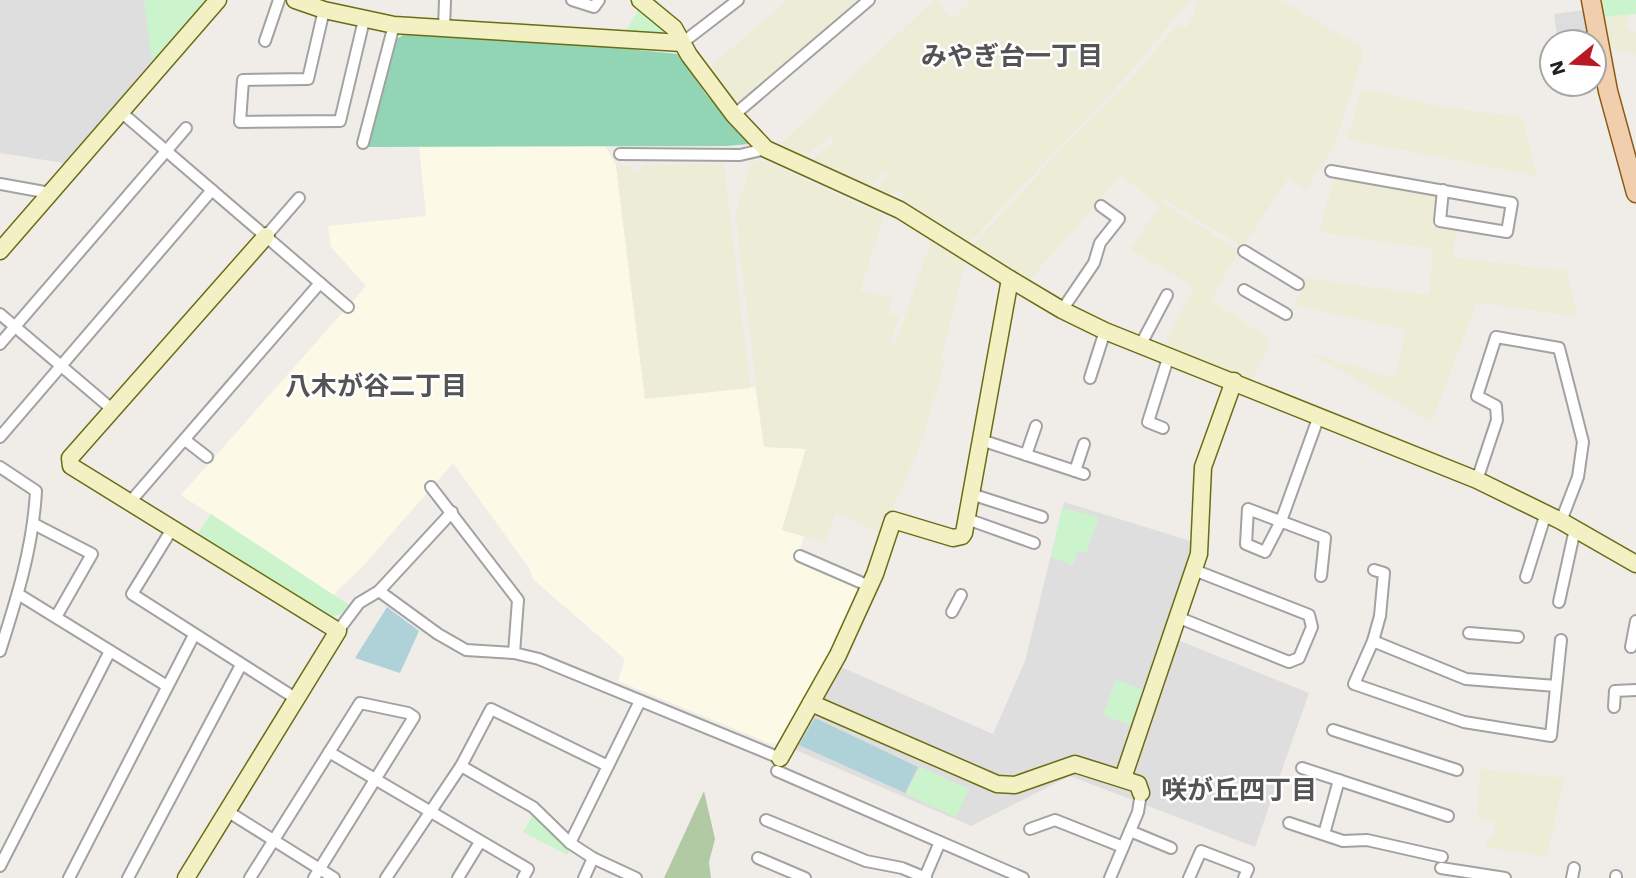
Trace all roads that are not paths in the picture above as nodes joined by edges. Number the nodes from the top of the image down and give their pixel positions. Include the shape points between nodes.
1 (218, 0) edge
2 (279, 0) edge
3 (295, 0) edge
4 (445, 0) edge
5 (572, 0) edge
6 (599, 0) edge
7 (640, 0) edge
8 (869, 0) edge
9 (1591, 0) edge
10 (733, 1) edge
11 (324, 10) junction
12 (364, 20) junction
13 (394, 25) junction
14 (444, 28) junction
15 (265, 41) dead end
16 (682, 43) junction
17 (121, 111) junction
18 (734, 115) junction
19 (186, 128) dead end
20 (363, 144) dead end
21 (766, 149) junction
22 (166, 150) junction
23 (620, 154) dead end
24 (1331, 170) dead end
25 (0, 184) edge
26 (212, 190) junction
27 (1443, 190) junction
28 (50, 193) junction
29 (1636, 193) edge
30 (299, 198) dead end
31 (1101, 206) dead end
32 (266, 236) junction
33 (2, 245) edge
34 (1244, 251) dead end
35 (1010, 279) junction
36 (320, 283) junction
37 (1298, 284) dead end
38 (1244, 290) dead end
39 (1167, 295) dead end
40 (348, 307) dead end
41 (1062, 310) junction
42 (0, 314) edge
43 (1286, 314) dead end
44 (15, 327) junction
45 (1105, 331) junction
46 (0, 344) edge
47 (1141, 344) junction
48 (1169, 355) junction
49 (61, 366) junction
50 (1090, 378) dead end
51 (1234, 381) junction
52 (113, 410) junction
53 (1319, 416) junction
54 (1035, 426) dead end
55 (1163, 428) dead end
56 (0, 438) edge
57 (185, 439) junction
58 (981, 440) junction
59 (1084, 444) dead end
60 (1026, 455) junction
61 (207, 457) dead end
62 (0, 467) edge
63 (1477, 480) junction
64 (431, 487) dead end
65 (971, 494) junction
66 (130, 502) junction
67 (452, 512) junction
68 (1546, 513) junction
69 (1041, 517) dead end
70 (967, 519) junction
71 (34, 524) junction
72 (1568, 525) junction
73 (172, 529) junction
74 (1034, 543) dead end
75 (800, 556) dead end
76 (1636, 564) edge
77 (1194, 570) junction
78 (1374, 570) dead end
79 (1321, 576) dead end
80 (1526, 577) dead end
81 (869, 586) junction
82 (379, 591) junction
83 (18, 594) junction
84 (961, 596) dead end
85 (1559, 602) dead end
86 (952, 612) dead end
87 (55, 617) junction
88 (1178, 617) junction
89 (1636, 621) edge
90 (338, 631) junction
91 (1469, 633) dead end
92 (194, 635) junction
93 (1518, 637) dead end
94 (1561, 640) dead end
95 (1373, 641) junction
96 (1631, 647) dead end
97 (0, 651) edge
98 (110, 651) junction
99 (514, 653) junction
100 (241, 665) junction
101 (167, 686) junction
102 (1556, 686) junction
103 (1636, 690) edge
104 (295, 698) junction
105 (640, 701) junction
106 (811, 703) junction
107 (1614, 707) dead end
108 (1333, 730) dead end
109 (329, 752) junction
110 (778, 764) junction
111 (461, 766) junction
112 (608, 766) junction
113 (1302, 768) dead end
114 (1457, 770) dead end
115 (1123, 778) junction
116 (374, 780) junction
117 (1339, 780) junction
118 (1140, 793) joint
119 (227, 811) junction
120 (429, 812) junction
121 (1448, 816) dead end
122 (766, 820) dead end
123 (1289, 823) dead end
124 (1030, 830) dead end
125 (1130, 831) junction
126 (1324, 834) junction
127 (273, 840) junction
128 (480, 842) junction
129 (940, 842) junction
130 (570, 843) junction
131 (1123, 847) junction
132 (1171, 848) dead end
133 (758, 858) dead end
134 (593, 859) junction
135 (0, 866) edge
136 (316, 873) edge
137 (69, 878) edge
138 (128, 878) edge
139 (186, 878) edge
140 (250, 878) edge
141 (334, 878) edge
142 (386, 878) edge
143 (458, 878) edge
144 (523, 878) edge
145 (584, 878) edge
146 (636, 878) edge
147 (805, 878) edge
148 (926, 878) edge
149 (1023, 878) edge
150 (1110, 878) edge
151 (1189, 878) edge
152 (1244, 878) edge
153 (1505, 878) edge

1 - 17 street
2 - 15 street
3 - 11 street
4 - 14 street
5 - 6 street via 594,7
7 - 16 street via 666,19
8 - 18 street
9 - 29 main road via 1608,91
10 - 16 street
11 - 12 street
11 - 12 street via 307,79 243,80 240,122 340,121
12 - 13 street
13 - 14 street
13 - 20 street
14 - 16 street
16 - 18 street
17 - 22 street
17 - 28 street
18 - 21 street
19 - 22 street
21 - 23 street via 740,155
21 - 35 street via 900,209
22 - 26 street
22 - 44 street
24 - 27 street
25 - 28 street
26 - 32 street
26 - 49 street
27 - 27 street via 1440,221 1507,232 1512,203
28 - 33 street
30 - 32 street
31 - 41 street via 1119,219
32 - 36 street
32 - 52 street
34 - 37 street
35 - 41 street
35 - 58 street
36 - 40 street
36 - 57 street
38 - 43 street
39 - 47 street
41 - 45 street
42 - 44 street
44 - 46 street
44 - 49 street
45 - 47 street
45 - 50 street
47 - 48 street
48 - 51 street
48 - 55 street via 1148,422
49 - 52 street
49 - 56 street
51 - 53 street
51 - 77 street via 1203,467 1199,554
52 - 66 street via 70,458 71,466
53 - 63 street
53 - 79 street via 1281,521 1325,538
54 - 60 street
57 - 61 street
57 - 66 street
58 - 60 street
58 - 65 street
59 - 60 street via 1079,472
62 - 71 street via 36,491
63 - 68 street
63 - 72 street via 1497,420 1496,406 1477,396 1496,337 1559,348 1583,442
64 - 67 street
65 - 69 street
65 - 70 street
66 - 73 street
67 - 82 street
67 - 99 street via 518,600
68 - 72 street
68 - 80 street
70 - 74 street
70 - 81 street via 964,533 957,538 893,520
71 - 83 street
71 - 87 street via 92,554
72 - 76 street
72 - 85 street
73 - 90 street
73 - 92 street via 132,594
75 - 81 street
77 - 88 street
77 - 88 street via 1309,615 1312,627 1299,659 1289,662
78 - 95 street via 1384,573
81 - 106 street
82 - 90 street via 359,603
82 - 99 street via 466,650
83 - 87 street
83 - 97 street
84 - 86 street
87 - 98 street
88 - 115 street
89 - 96 street
90 - 104 street
91 - 93 street
92 - 100 street
92 - 101 street
94 - 102 street
95 - 102 street via 1466,679
95 - 102 street via 1354,684 1464,722 1551,736
98 - 101 street
98 - 135 street
99 - 105 street
100 - 104 street
100 - 138 street
101 - 137 street
103 - 107 street via 1615,691
104 - 119 street
105 - 110 street
105 - 112 street
106 - 110 street
106 - 115 street via 997,784 1015,785 1076,764
108 - 114 street
109 - 116 street
109 - 116 street via 360,703 408,713 414,717
109 - 127 street
110 - 129 street
111 - 112 street via 491,709
111 - 120 street
111 - 130 street via 533,807
112 - 130 street
113 - 117 street
115 - 118 street via 1138,784
116 - 120 street
116 - 136 street
117 - 121 street
117 - 126 street
118 - 125 street
119 - 127 street
119 - 139 street
120 - 128 street
120 - 142 street
122 - 148 street via 866,860 902,867
123 - 126 street
124 - 131 street via 1055,820
125 - 131 street
125 - 132 street
126 - 153 street via 1343,841 1367,840
127 - 136 street
127 - 140 street
128 - 143 street
128 - 144 street via 528,869
129 - 148 street
129 - 149 street
130 - 134 street
131 - 150 street
133 - 147 street
134 - 145 street
134 - 146 street
136 - 141 street
151 - 152 street via 1201,850 1248,869

